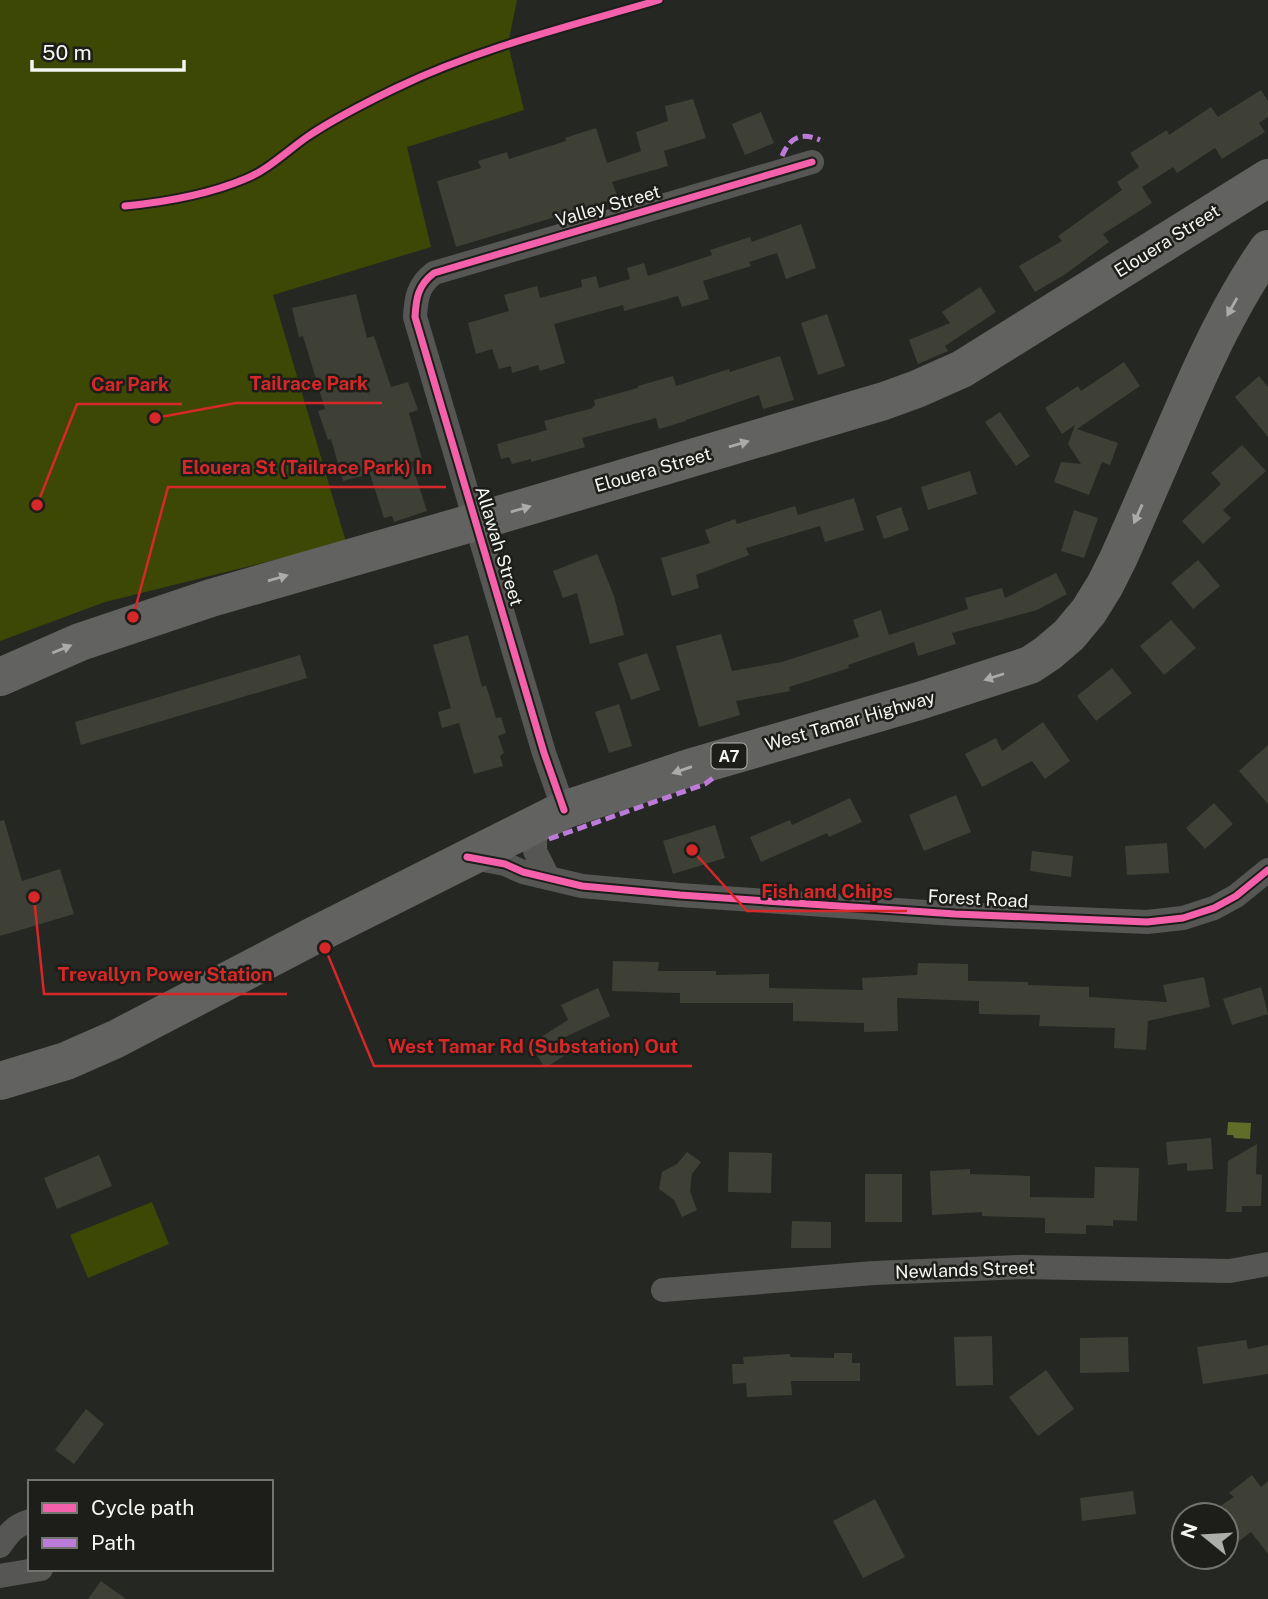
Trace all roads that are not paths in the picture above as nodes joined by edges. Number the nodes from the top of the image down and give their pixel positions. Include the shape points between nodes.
1 (812, 162) dead end
2 (1268, 178) edge
3 (1268, 249) edge
4 (419, 289) joint
5 (475, 522) junction
6 (0, 677) edge
7 (549, 818) junction
8 (467, 857) junction
9 (1268, 870) edge
10 (548, 877) junction
11 (0, 1080) edge
12 (1268, 1264) edge
13 (663, 1290) dead end
14 (28, 1522) edge
15 (0, 1546) edge
16 (29, 1571) edge
17 (0, 1576) edge

1 - 4 street, Valley Street via 435,273
5 -> 2 highway, Elouera Street via 917,389 962,369
3 -> 7 highway, West Tamar Highway / A7 via 1208,353 1105,585 1069,635 1048,653 1030,665 995,677 689,768
4 - 5 street, Allawah Street via 415,317
6 -> 5 highway, Elouera Street via 80,642 211,598
5 - 7 street, Allawah Street via 544,753
7 - 8 highway, West Tamar Highway / A7
7 - 10 street, Allawah Street via 535,851
8 - 10 street, Forest Road
8 - 11 highway, West Tamar Highway / A7 via 116,1039
9 - 10 street, Forest Road via 1214,908 1147,922 680,895 582,886
12 - 13 street, Newlands Street via 1230,1271 1021,1266
14 - 15 street via 18,1525
16 - 17 street

